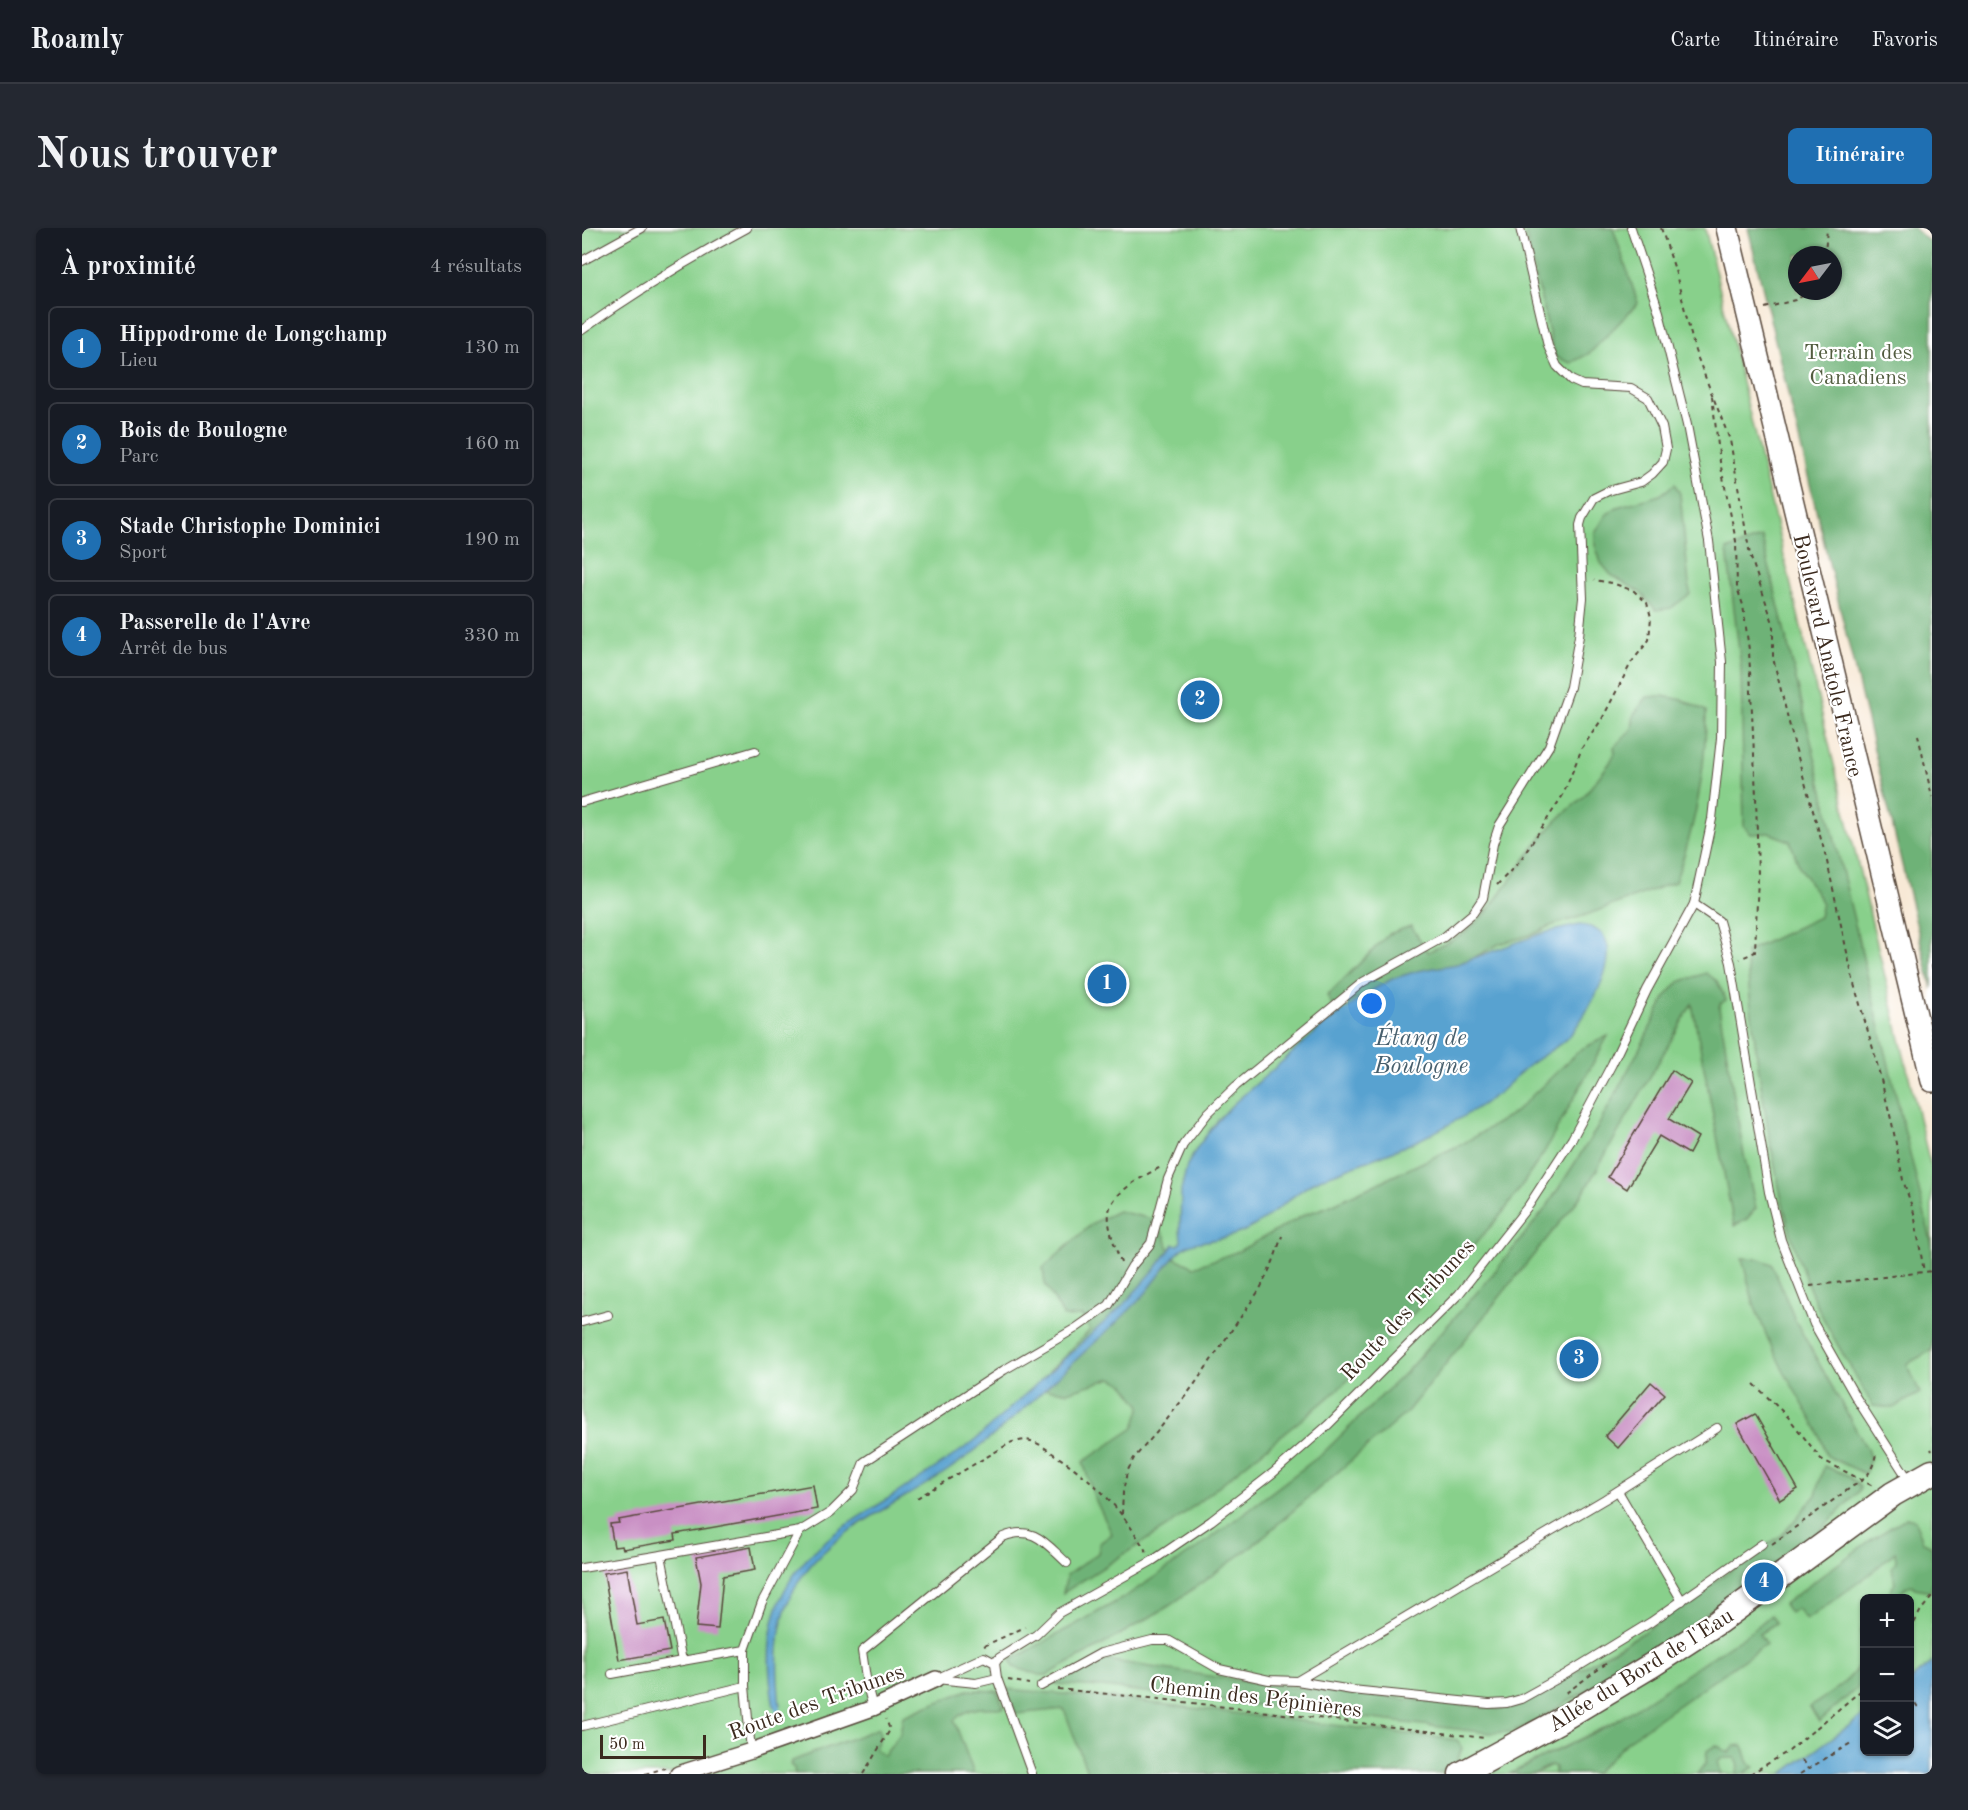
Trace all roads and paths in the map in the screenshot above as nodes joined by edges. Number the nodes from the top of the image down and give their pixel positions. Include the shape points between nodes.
1 (642, 228) edge
2 (747, 228) edge
3 (1520, 228) edge
4 (1632, 228) edge
5 (1661, 228) edge
6 (1727, 228) edge
7 (1827, 228) edge
8 (1826, 246) edge
9 (582, 261) edge
10 (1795, 300) edge
11 (1747, 311) junction
12 (582, 330) edge
13 (1712, 393) junction
14 (1582, 578) junction
15 (1918, 735) dead end
16 (755, 751) dead end
17 (1932, 797) edge
18 (582, 802) edge
19 (1483, 898) junction
20 (1694, 904) junction
21 (1932, 955) edge
22 (1731, 963) junction
23 (1932, 971) edge
24 (1932, 1081) edge
25 (1176, 1160) junction
26 (1282, 1236) dead end
27 (1932, 1271) edge
28 (1924, 1272) junction
29 (1126, 1277) junction
30 (1799, 1288) junction
31 (608, 1315) dead end
32 (582, 1322) edge
33 (1754, 1384) dead end
34 (1716, 1428) dead end
35 (1920, 1470) edge
36 (1618, 1491) junction
37 (917, 1498) dead end
38 (1122, 1514) junction
39 (800, 1531) junction
40 (1762, 1544) dead end
41 (661, 1555) junction
42 (1152, 1561) junction
43 (1067, 1563) dead end
44 (582, 1568) edge
45 (1932, 1598) edge
46 (1682, 1601) junction
47 (1914, 1623) edge
48 (1029, 1626) dead end
49 (979, 1648) dead end
50 (746, 1650) junction
51 (682, 1661) junction
52 (995, 1663) junction
53 (612, 1674) dead end
54 (933, 1675) junction
55 (997, 1678) junction
56 (1297, 1681) junction
57 (746, 1686) junction
58 (1041, 1686) junction
59 (1860, 1692) edge
60 (1914, 1702) edge
61 (877, 1706) junction
62 (1920, 1710) dead end
63 (582, 1726) edge
64 (1851, 1743) dead end
65 (1510, 1747) junction
66 (751, 1751) junction
67 (1802, 1760) dead end
68 (1808, 1769) junction
69 (678, 1774) edge
70 (863, 1774) edge
71 (1032, 1774) edge
72 (1461, 1774) edge
73 (1750, 1774) edge
74 (1800, 1774) edge

1 - 9 lane
2 - 12 lane via 662,275
3 - 14 lane via 1548,346 1557,366 1582,385 1631,388 1648,398 1662,427 1666,449 1662,462 1641,483 1608,491 1594,498 1587,508 1580,525
4 - 20 lane, Route des Tribunes via 1659,312 1687,425 1709,541 1722,662 1721,738 1713,819
5 - 13 path via 1690,334
6 - 11 main road, Boulevard Anatole France
7 - 8 path
10 - 11 path
11 - 24 main road, Boulevard Anatole France
13 - 22 path via 1720,462 1736,540 1737,588 1749,650 1756,795 1755,952
13 - 28 path via 1730,440 1750,555 1773,623 1773,658 1914,1213
14 - 19 lane via 1579,636 1566,702 1549,746 1499,826
14 - 19 path via 1634,591 1647,603 1651,617 1649,639 1582,748 1563,795 1544,825 1520,861
15 - 17 path
16 - 18 lane
19 - 25 lane via 1473,913 1444,937 1363,982 1236,1086 1208,1113 1183,1144
20 - 22 lane via 1719,921
20 - 42 lane, Route des Tribunes via 1572,1139 1529,1205 1459,1294 1329,1425 1211,1521
21 - 23 path
22 - 30 lane via 1769,1192
25 - 29 lane via 1151,1243
25 - 29 path via 1141,1177 1117,1196 1108,1211
26 - 38 path via 1260,1289 1194,1385 1134,1458 1127,1472
27 - 28 path
28 - 30 path
29 - 39 lane via 1109,1305 864,1462 853,1490 831,1512
30 - 35 lane via 1849,1386
31 - 32 lane
33 - 35 path via 1788,1417 1821,1459 1863,1481
34 - 36 lane
35 - 65 main road, Allée du Bord de l'Eau via 1718,1622 1576,1711
36 - 46 lane
36 - 56 lane
37 - 38 path via 1012,1442 1027,1440 1065,1461 1101,1489
38 - 42 path
39 - 41 lane
39 - 50 lane via 762,1602
40 - 46 lane
41 - 44 lane
41 - 51 lane
42 - 52 lane, Route des Tribunes via 1059,1613 1036,1635
43 - 61 lane via 1030,1534 1003,1537 862,1651 867,1685
45 - 47 path
46 - 56 lane via 1566,1674 1507,1703 1352,1690
48 - 49 path
50 - 51 lane
50 - 57 lane
51 - 53 lane
52 - 54 lane, Route des Tribunes via 984,1657
52 - 55 lane
54 - 55 lane, Route des Tribunes via 976,1683
54 - 61 street, Route des Tribunes
55 - 58 path, Chemin des Pépinières
55 - 71 lane
56 - 58 lane via 1269,1680 1219,1669 1168,1640 1152,1640 1101,1653
57 - 63 lane
57 - 66 lane
58 - 65 path, Chemin des Pépinières via 1501,1740
59 - 73 path via 1789,1751
60 - 62 path
61 - 66 street, Route des Tribunes
61 - 70 path via 890,1730
64 - 68 path
65 - 72 main road, Allée du Bord de l'Eau
66 - 69 street, Route des Tribunes
67 - 68 path
68 - 74 path

